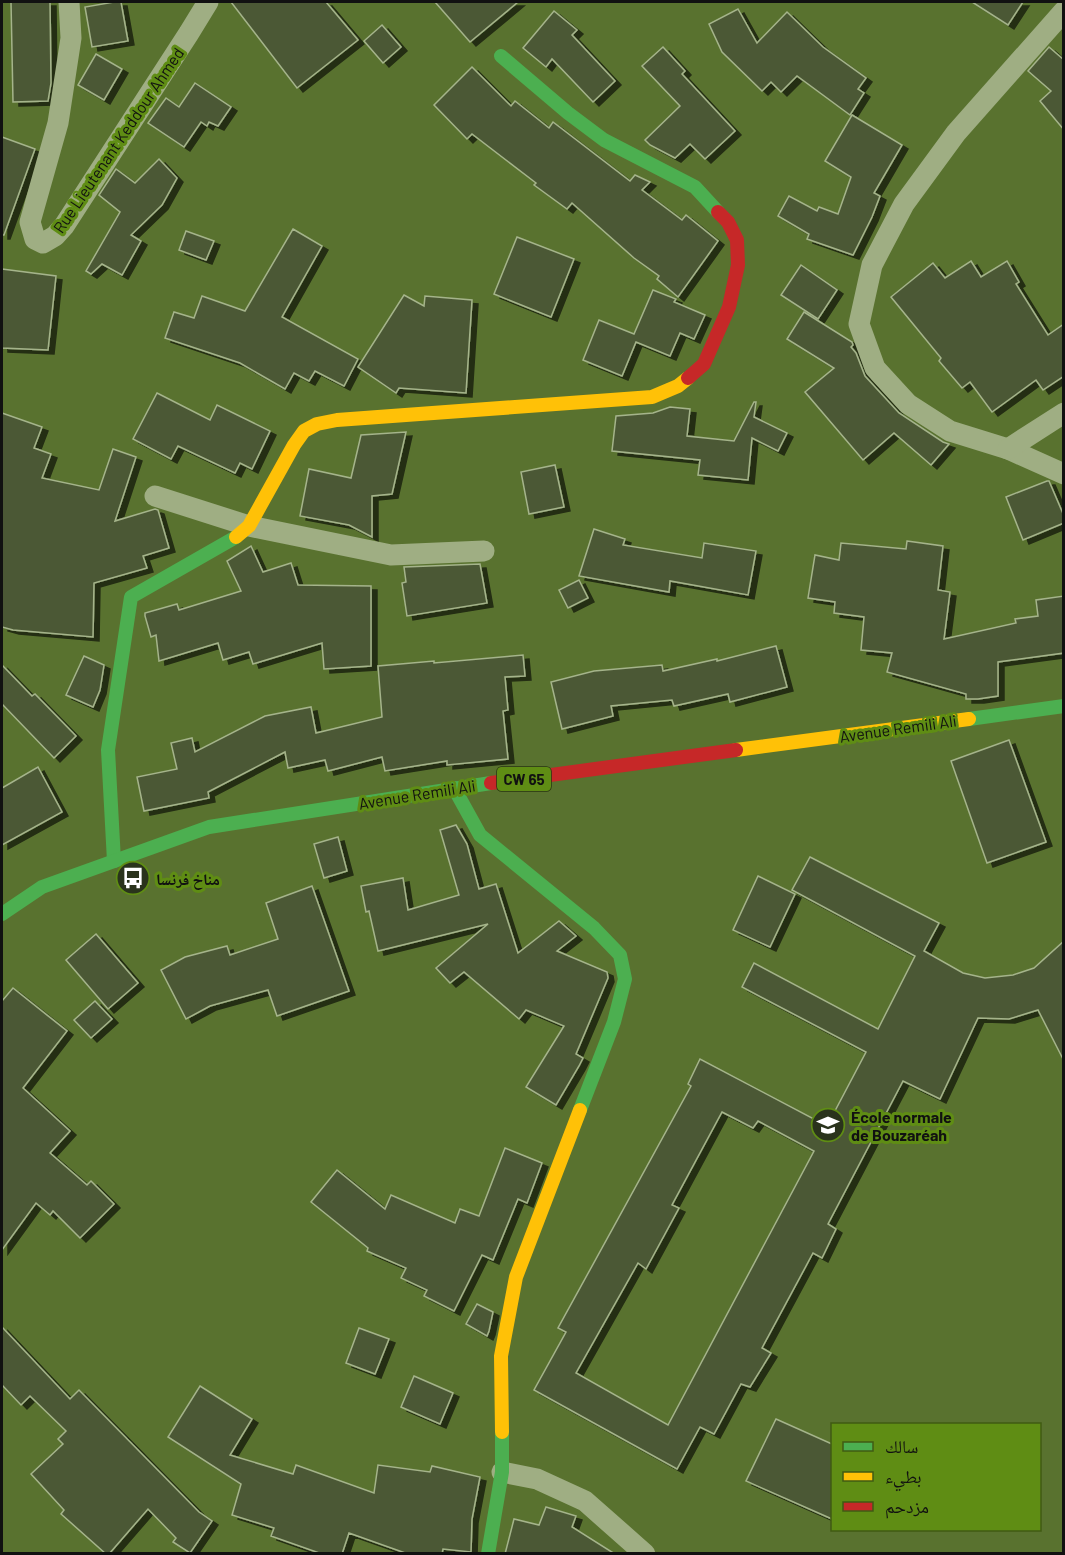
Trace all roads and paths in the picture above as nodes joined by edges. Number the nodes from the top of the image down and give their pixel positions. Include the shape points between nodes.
1 (69, 2) edge
2 (207, 2) edge
3 (225, 2) edge
4 (1064, 11) edge
5 (189, 33) junction
6 (501, 56) dead end
7 (1064, 413) edge
8 (1008, 449) junction
9 (1064, 474) edge
10 (155, 496) dead end
11 (249, 526) junction
12 (484, 551) dead end
13 (1064, 706) edge
14 (454, 788) junction
15 (114, 861) junction
16 (2, 914) edge
17 (502, 1472) junction
18 (488, 1554) edge
19 (645, 1554) edge

1 - 5 street, Rue Lieutenant Keddour Ahmed via 71,38 58,123 30,222 34,239 43,243 64,226
2 - 5 street, Rue Lieutenant Keddour Ahmed
3 - 5 street
4 - 8 street via 956,133 903,204 872,265 859,324 874,368 908,404 950,431
6 - 11 street via 604,140 695,187 728,222 737,240 738,264 729,307 704,364 678,386 652,398 317,424 304,431 294,445
7 - 8 street
8 - 9 street
10 - 11 street
11 - 12 street via 391,555
11 - 15 street via 235,538 131,597 108,750
13 - 14 street, Avenue Remili Ali / CW 65
14 - 15 street, Avenue Remili Ali / CW 65 via 209,827
14 - 17 street via 480,835 594,928 620,955 625,979 614,1022 516,1277 501,1356
15 - 16 street, Avenue Remili Ali / CW 65 via 42,887
17 - 18 street
17 - 19 street via 537,1479 585,1502

